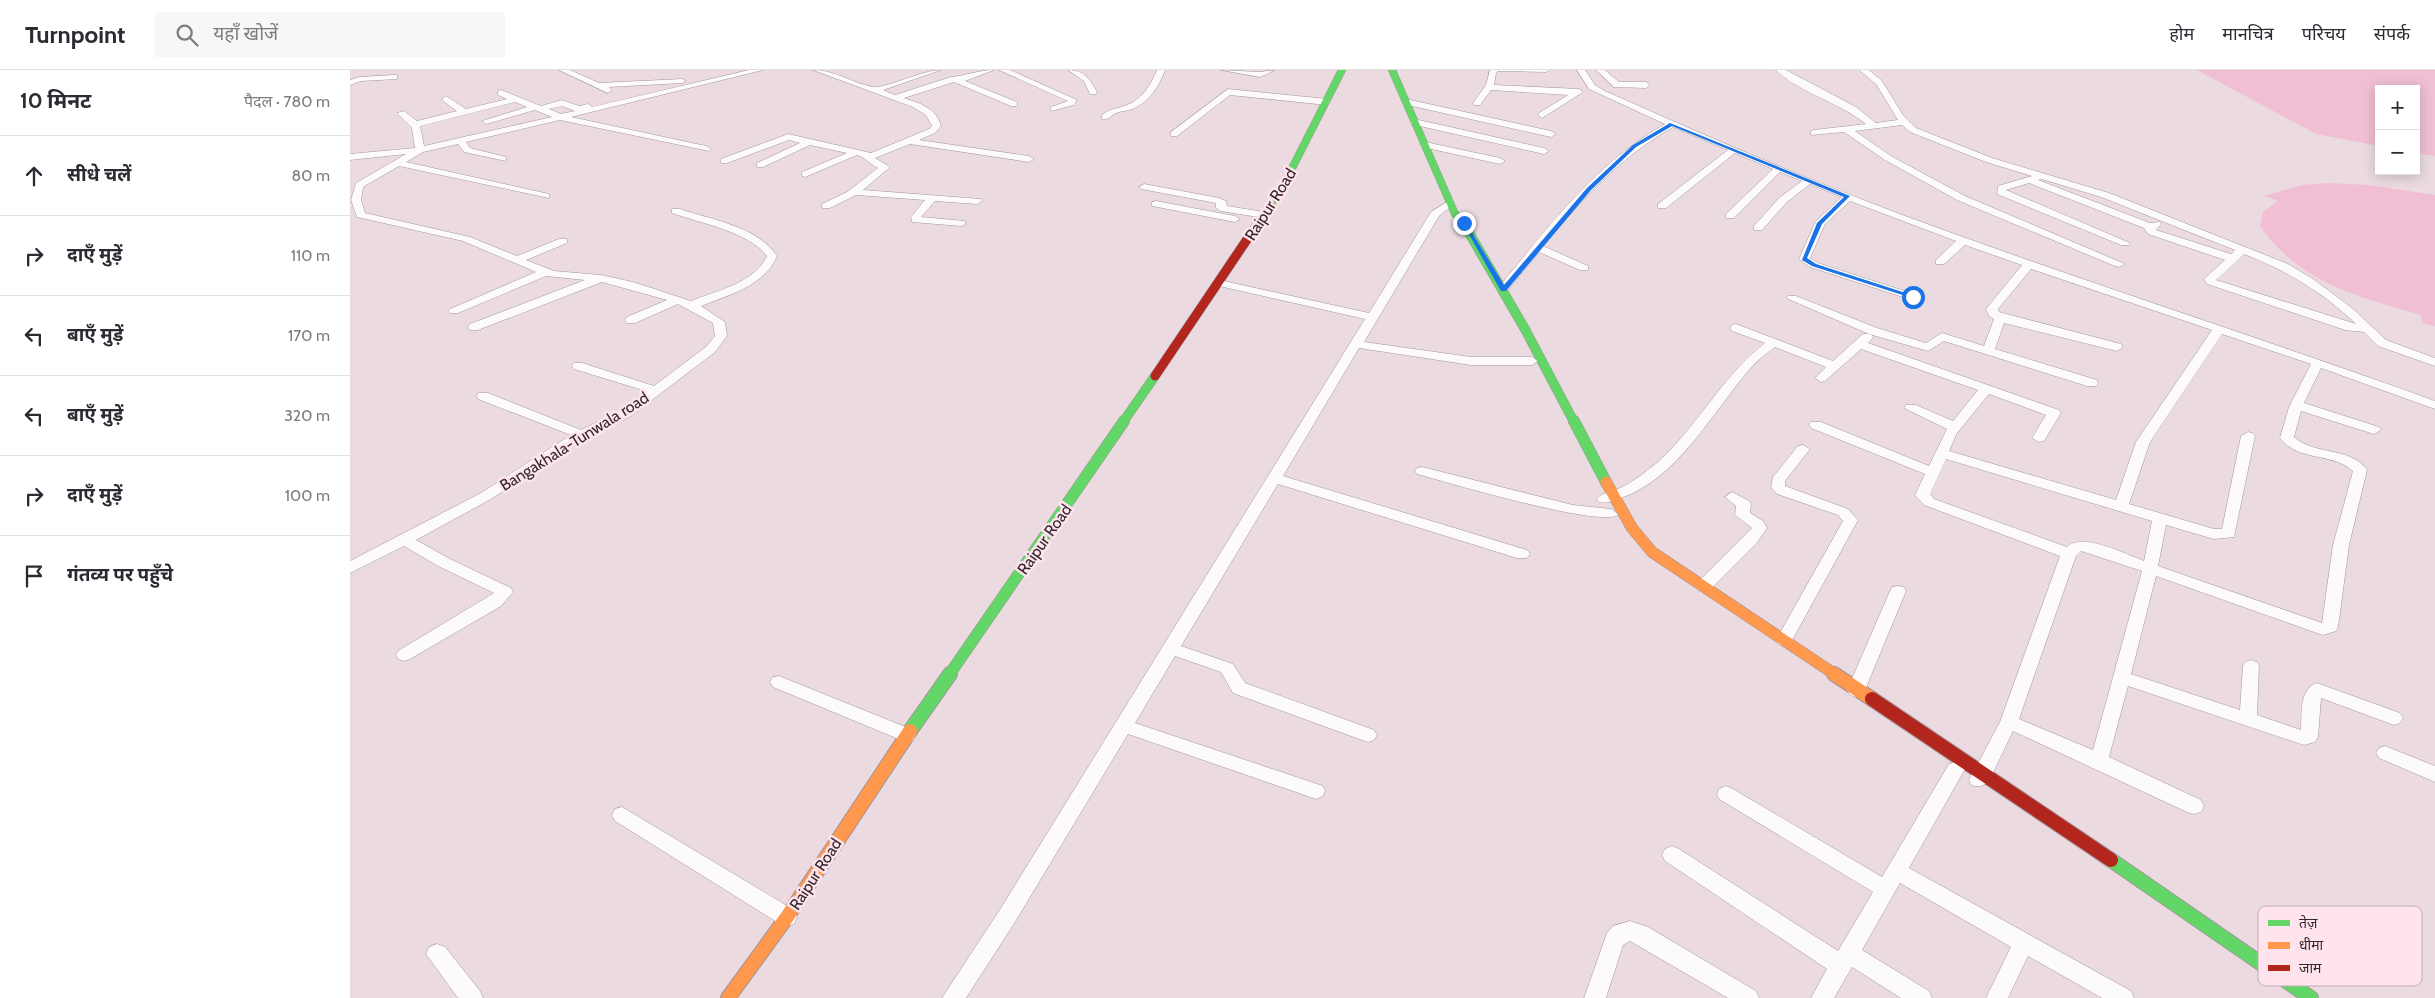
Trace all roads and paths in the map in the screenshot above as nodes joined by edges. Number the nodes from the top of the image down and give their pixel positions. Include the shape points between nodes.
1 (563, 70) edge
2 (759, 70) edge
3 (817, 70) edge
4 (937, 70) edge
5 (990, 70) edge
6 (1003, 70) edge
7 (1072, 70) edge
8 (1161, 70) edge
9 (1225, 70) edge
10 (1271, 70) edge
11 (1342, 70) edge
12 (1392, 70) edge
13 (1495, 70) edge
14 (1502, 70) edge
15 (1546, 70) edge
16 (1581, 70) edge
17 (1600, 70) edge
18 (1780, 70) edge
19 (1863, 70) edge
20 (402, 71) edge
21 (394, 77) junction
22 (682, 80) dead end
23 (959, 80) junction
24 (350, 83) edge
25 (601, 85) junction
26 (1591, 85) junction
27 (1646, 85) dead end
28 (383, 86) dead end
29 (1489, 87) junction
30 (876, 90) junction
31 (1093, 92) dead end
32 (1578, 92) junction
33 (502, 93) dead end
34 (897, 97) junction
35 (446, 99) dead end
36 (516, 99) junction
37 (1328, 102) junction
38 (1406, 102) junction
39 (1477, 103) dead end
40 (1014, 104) dead end
41 (609, 105) junction
42 (539, 108) junction
43 (1054, 109) dead end
44 (464, 112) junction
45 (401, 113) dead end
46 (1542, 115) dead end
47 (1105, 117) dead end
48 (563, 118) junction
49 (486, 121) dead end
50 (1414, 122) junction
51 (1904, 122) junction
52 (416, 124) junction
53 (1672, 124) junction
54 (1874, 126) junction
55 (1846, 129) junction
56 (1814, 133) dead end
57 (1174, 134) dead end
58 (1551, 134) dead end
59 (460, 141) junction
60 (810, 141) junction
61 (909, 141) junction
62 (1425, 145) junction
63 (706, 149) dead end
64 (420, 150) junction
65 (1734, 150) junction
66 (746, 152) junction
67 (1544, 152) dead end
68 (855, 153) junction
69 (868, 156) junction
70 (350, 158) edge
71 (774, 158) junction
72 (1028, 158) dead end
73 (503, 159) dead end
74 (724, 161) dead end
75 (1500, 161) dead end
76 (398, 163) junction
77 (760, 165) dead end
78 (1779, 168) junction
79 (805, 174) dead end
80 (2043, 176) junction
81 (1809, 180) junction
82 (2028, 180) junction
83 (1144, 187) dead end
84 (854, 192) junction
85 (545, 196) dead end
86 (1848, 197) junction
87 (932, 198) junction
88 (977, 201) dead end
89 (1156, 204) dead end
90 (826, 206) dead end
91 (1662, 206) dead end
92 (1453, 208) junction
93 (676, 211) dead end
94 (1730, 216) dead end
95 (1262, 218) junction
96 (2063, 218) junction
97 (2166, 220) junction
98 (961, 223) dead end
99 (2150, 227) junction
100 (1758, 228) dead end
101 (2036, 230) junction
102 (1964, 240) junction
103 (563, 241) dead end
104 (2125, 243) dead end
105 (1538, 248) junction
106 (2242, 250) junction
107 (2234, 259) junction
108 (516, 260) junction
109 (1940, 262) dead end
110 (2030, 264) junction
111 (2119, 264) dead end
112 (1584, 268) dead end
113 (539, 270) junction
114 (601, 278) junction
115 (1219, 283) junction
116 (1504, 289) junction
117 (470, 295) dead end
118 (1913, 297) dead end
119 (1792, 298) dead end
120 (678, 300) junction
121 (692, 306) junction
122 (454, 311) dead end
123 (1372, 317) junction
124 (2000, 318) junction
125 (631, 320) dead end
126 (474, 327) dead end
127 (1736, 328) dead end
128 (2220, 328) junction
129 (2368, 329) junction
130 (1873, 331) junction
131 (1774, 342) junction
132 (1355, 344) junction
133 (1860, 344) junction
134 (2117, 347) dead end
135 (1988, 351) junction
136 (1532, 361) junction
137 (2318, 362) junction
138 (2435, 362) edge
139 (578, 366) dead end
140 (1834, 366) junction
141 (1821, 378) dead end
142 (2092, 383) dead end
143 (655, 390) junction
144 (1986, 390) junction
145 (483, 396) dead end
146 (2297, 405) junction
147 (2435, 405) edge
148 (1911, 408) dead end
149 (1816, 425) dead end
150 (1954, 427) junction
151 (2374, 430) dead end
152 (582, 435) junction
153 (2248, 436) dead end
154 (2039, 438) dead end
155 (1802, 449) dead end
156 (1941, 453) junction
157 (1422, 471) dead end
158 (1932, 472) junction
159 (1273, 478) junction
160 (1732, 497) dead end
161 (1609, 498) junction
162 (2121, 505) junction
163 (1611, 514) junction
164 (2160, 518) junction
165 (403, 539) junction
166 (1522, 554) dead end
167 (2069, 554) junction
168 (350, 568) edge
169 (2150, 569) junction
170 (1704, 586) junction
171 (1898, 591) dead end
172 (1784, 640) junction
173 (1169, 648) junction
174 (404, 655) dead end
175 (2251, 666) dead end
176 (2120, 677) junction
177 (779, 682) dead end
178 (1856, 690) junction
179 (2248, 718) junction
180 (2394, 718) dead end
181 (2009, 722) junction
182 (1124, 726) junction
183 (907, 735) junction
184 (1368, 735) dead end
185 (2385, 753) dead end
186 (2099, 761) junction
187 (1956, 769) junction
188 (2435, 774) edge
189 (1980, 778) junction
190 (1316, 791) dead end
191 (1726, 794) dead end
192 (2194, 806) dead end
193 (622, 815) dead end
194 (1672, 855) dead end
195 (1896, 871) junction
196 (1885, 889) junction
197 (787, 917) junction
198 (2024, 943) junction
199 (437, 954) dead end
200 (1844, 959) junction
201 (2258, 963) edge
202 (2258, 975) edge
203 (2273, 986) edge
204 (2292, 986) edge
205 (472, 998) edge
206 (728, 998) edge
207 (954, 998) edge
208 (1595, 998) edge
209 (1748, 998) edge
210 (1822, 998) edge
211 (1920, 998) edge
212 (1997, 998) edge
213 (2123, 998) edge
214 (2290, 998) edge
215 (2310, 998) edge

1 - 25 street
2 - 41 street
3 - 30 street
4 - 30 street
5 - 23 street
6 - 43 street via 1073,100
7 - 31 street via 1088,80
8 - 47 street via 1149,93 1131,106 1116,108
9 - 10 street via 1260,75
11 - 37 street, Raipur Road
12 - 38 street
13 - 29 street
14 - 15 street
16 - 26 street
17 - 27 street via 1617,85
18 - 54 street via 1853,109
19 - 51 street via 1873,75 1883,87
20 - 21 street
21 - 24 street via 360,79
21 - 28 street
22 - 25 street
23 - 34 street via 948,80
23 - 40 street
25 - 41 street via 614,96
26 - 32 street
26 - 53 street
29 - 32 street
29 - 39 street
30 - 34 street
32 - 46 street
33 - 36 street
34 - 61 street via 924,109 936,122 933,130
35 - 44 street
36 - 42 street
36 - 44 street
37 - 57 street via 1228,92
37 - 95 street, Raipur Road
38 - 50 street
38 - 58 street
41 - 42 street via 578,109 560,104
41 - 48 street
42 - 48 street
42 - 49 street
44 - 52 street
45 - 52 street
48 - 59 street
48 - 63 street
50 - 62 street
50 - 67 street
51 - 54 street
51 - 80 street via 1913,130 1978,156
52 - 64 street
53 - 65 street
53 - 105 street via 1651,134 1623,155
54 - 55 street
55 - 56 street
55 - 101 street via 1888,158 1961,198
59 - 64 street
59 - 73 street via 467,150
60 - 66 street via 784,137
60 - 68 street
60 - 71 street
61 - 69 street
61 - 72 street
62 - 75 street
62 - 92 street
64 - 70 street
64 - 76 street, Bangakhala-Tunwala road
65 - 78 street
65 - 91 street
66 - 71 street
66 - 74 street
68 - 69 street
68 - 79 street
69 - 84 street via 885,167
71 - 77 street
76 - 85 street
76 - 108 street, Bangakhala-Tunwala road via 357,187 356,206 361,216 466,239
78 - 81 street
78 - 94 street
80 - 82 street
80 - 97 street
81 - 86 street
81 - 100 street via 1783,200
82 - 96 street via 2004,187 2001,192
82 - 99 street
83 - 95 street via 1219,202 1222,208
84 - 87 street
84 - 90 street
86 - 102 street
86 - 118 street via 1820,223 1804,259
87 - 88 street
87 - 98 street via 916,220
89 - 95 street via 1220,218
92 - 116 street
92 - 123 street via 1434,214
92 - 136 street via 1455,223
93 - 121 street via 749,237 770,250 772,256 766,268 752,280
95 - 115 street, Raipur Road
96 - 101 street
96 - 104 street
97 - 99 street
97 - 106 street
99 - 107 street via 2155,233
101 - 111 street
102 - 109 street
102 - 110 street
103 - 108 street
105 - 112 street
105 - 116 street
106 - 107 street
106 - 129 street via 2284,266 2309,281
107 - 129 street via 2210,279 2211,282 2349,327
108 - 113 street, Bangakhala-Tunwala road
110 - 124 street via 1992,309 1993,314
110 - 128 street
113 - 114 street, Bangakhala-Tunwala road
113 - 117 street
113 - 122 street
114 - 120 street, Bangakhala-Tunwala road
114 - 126 street
115 - 123 street
115 - 183 street, Raipur Road
116 - 161 street
119 - 130 street
120 - 121 street, Bangakhala-Tunwala road
120 - 125 street
121 - 143 street, Bangakhala-Tunwala road via 719,322 721,336 710,350
123 - 132 street
124 - 134 street
124 - 135 street
127 - 131 street
128 - 137 street
128 - 162 street via 2144,442
129 - 138 street via 2387,345
130 - 133 street
130 - 135 street via 1928,347 1942,337
131 - 140 street
131 - 161 street via 1742,368 1713,408 1665,460 1634,489
132 - 136 street via 1471,361
132 - 159 street
133 - 140 street
133 - 144 street
135 - 142 street
136 - 161 street
137 - 146 street
137 - 147 street
139 - 143 street
140 - 141 street
143 - 152 street, Bangakhala-Tunwala road via 626,413
144 - 150 street
144 - 154 street via 2054,413
145 - 152 street
146 - 151 street
146 - 169 street via 2287,433 2289,441 2347,461 2360,470 2341,545 2330,627 2322,628
148 - 150 street
149 - 158 street
150 - 156 street
152 - 165 street, Bangakhala-Tunwala road via 508,483
153 - 164 street via 2229,534 2214,534
155 - 172 street via 1778,480 1778,487 1843,512 1851,522
156 - 158 street
156 - 162 street
157 - 163 street via 1573,510
158 - 167 street via 1922,491 1926,500
159 - 166 street
159 - 173 street
160 - 170 street via 1744,504 1742,514 1760,528
161 - 163 street
161 - 170 street via 1642,543
162 - 164 street
163 - 187 street via 1623,534 1644,556
164 - 169 street
165 - 168 street, Bangakhala-Tunwala road
165 - 174 street via 505,592 495,602
167 - 169 street via 2075,547 2084,546
167 - 181 street
169 - 176 street
170 - 172 street
171 - 178 street
172 - 178 street
173 - 182 street
173 - 184 street via 1227,668 1239,688
175 - 179 street
176 - 179 street
176 - 186 street
177 - 183 street
178 - 189 street
179 - 180 street via 2308,738 2313,694 2317,690
181 - 186 street
181 - 189 street
182 - 190 street
182 - 207 street
183 - 197 street, Raipur Road
185 - 188 street
186 - 192 street
187 - 189 street
187 - 195 street
189 - 201 street
189 - 202 street
191 - 196 street
193 - 197 street
194 - 200 street
195 - 196 street
195 - 198 street
196 - 200 street
197 - 206 street, Raipur Road
198 - 212 street
198 - 213 street
199 - 205 street
200 - 210 street
200 - 211 street
203 - 214 street
204 - 215 street
208 - 209 street via 1614,940 1620,933 1630,931 1641,934

